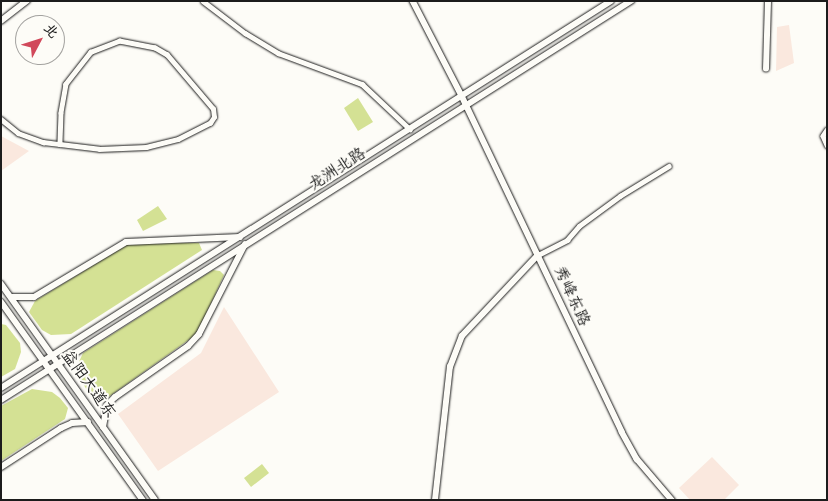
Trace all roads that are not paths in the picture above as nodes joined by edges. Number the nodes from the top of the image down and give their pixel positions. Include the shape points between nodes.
1 (27, 1) edge
2 (203, 1) edge
3 (413, 1) edge
4 (611, 1) edge
5 (631, 1) edge
6 (768, 1) edge
7 (1, 21) edge
8 (766, 69) dead end
9 (462, 96) junction
10 (465, 104) junction
11 (1, 119) edge
12 (410, 129) junction
13 (827, 130) edge
14 (60, 144) junction
15 (827, 145) edge
16 (669, 166) dead end
17 (240, 236) junction
18 (246, 244) junction
19 (538, 255) junction
20 (1, 284) edge
21 (11, 297) junction
22 (1, 302) edge
23 (52, 356) junction
24 (44, 361) junction
25 (58, 363) junction
26 (50, 369) junction
27 (1, 388) edge
28 (1, 400) edge
29 (88, 422) junction
30 (103, 427) junction
31 (1, 466) edge
32 (143, 500) edge
33 (155, 500) edge
34 (435, 500) edge
35 (672, 500) edge

1 - 7 main road
2 - 12 street via 225,20 278,53 362,84
3 - 9 main road, 秀峰东路
4 - 9 main road, 龙洲北路
5 - 10 main road, 龙洲北路
6 - 8 main road
9 - 10 main road, 秀峰东路
9 - 12 main road, 龙洲北路
10 - 18 main road, 龙洲北路
10 - 19 main road, 秀峰东路
11 - 14 street via 18,133
12 - 17 main road, 龙洲北路
13 - 15 street via 823,136
14 - 14 street via 99,149 146,146 210,123 214,117 213,109 167,55 155,48 120,41 91,52 66,84
16 - 19 street via 620,196 579,226 567,240
17 - 21 main road via 126,242 34,297
17 - 23 main road, 龙洲北路
18 - 25 main road, 龙洲北路
18 - 30 main road via 199,334 188,346 115,397 108,405
19 - 34 main road via 462,336 450,366
19 - 35 main road, 秀峰东路 via 622,432 637,459
20 - 21 main road, 益阳大道东
21 - 23 main road, 益阳大道东
22 - 24 main road
23 - 24 main road, 龙洲北路
23 - 25 main road, 益阳大道东
24 - 26 main road
24 - 27 main road, 龙洲北路
25 - 26 main road, 龙洲北路
25 - 30 main road, 益阳大道东
26 - 28 main road, 龙洲北路
26 - 29 main road
29 - 31 main road via 61,428
29 - 32 main road
30 - 33 main road, 益阳大道东

